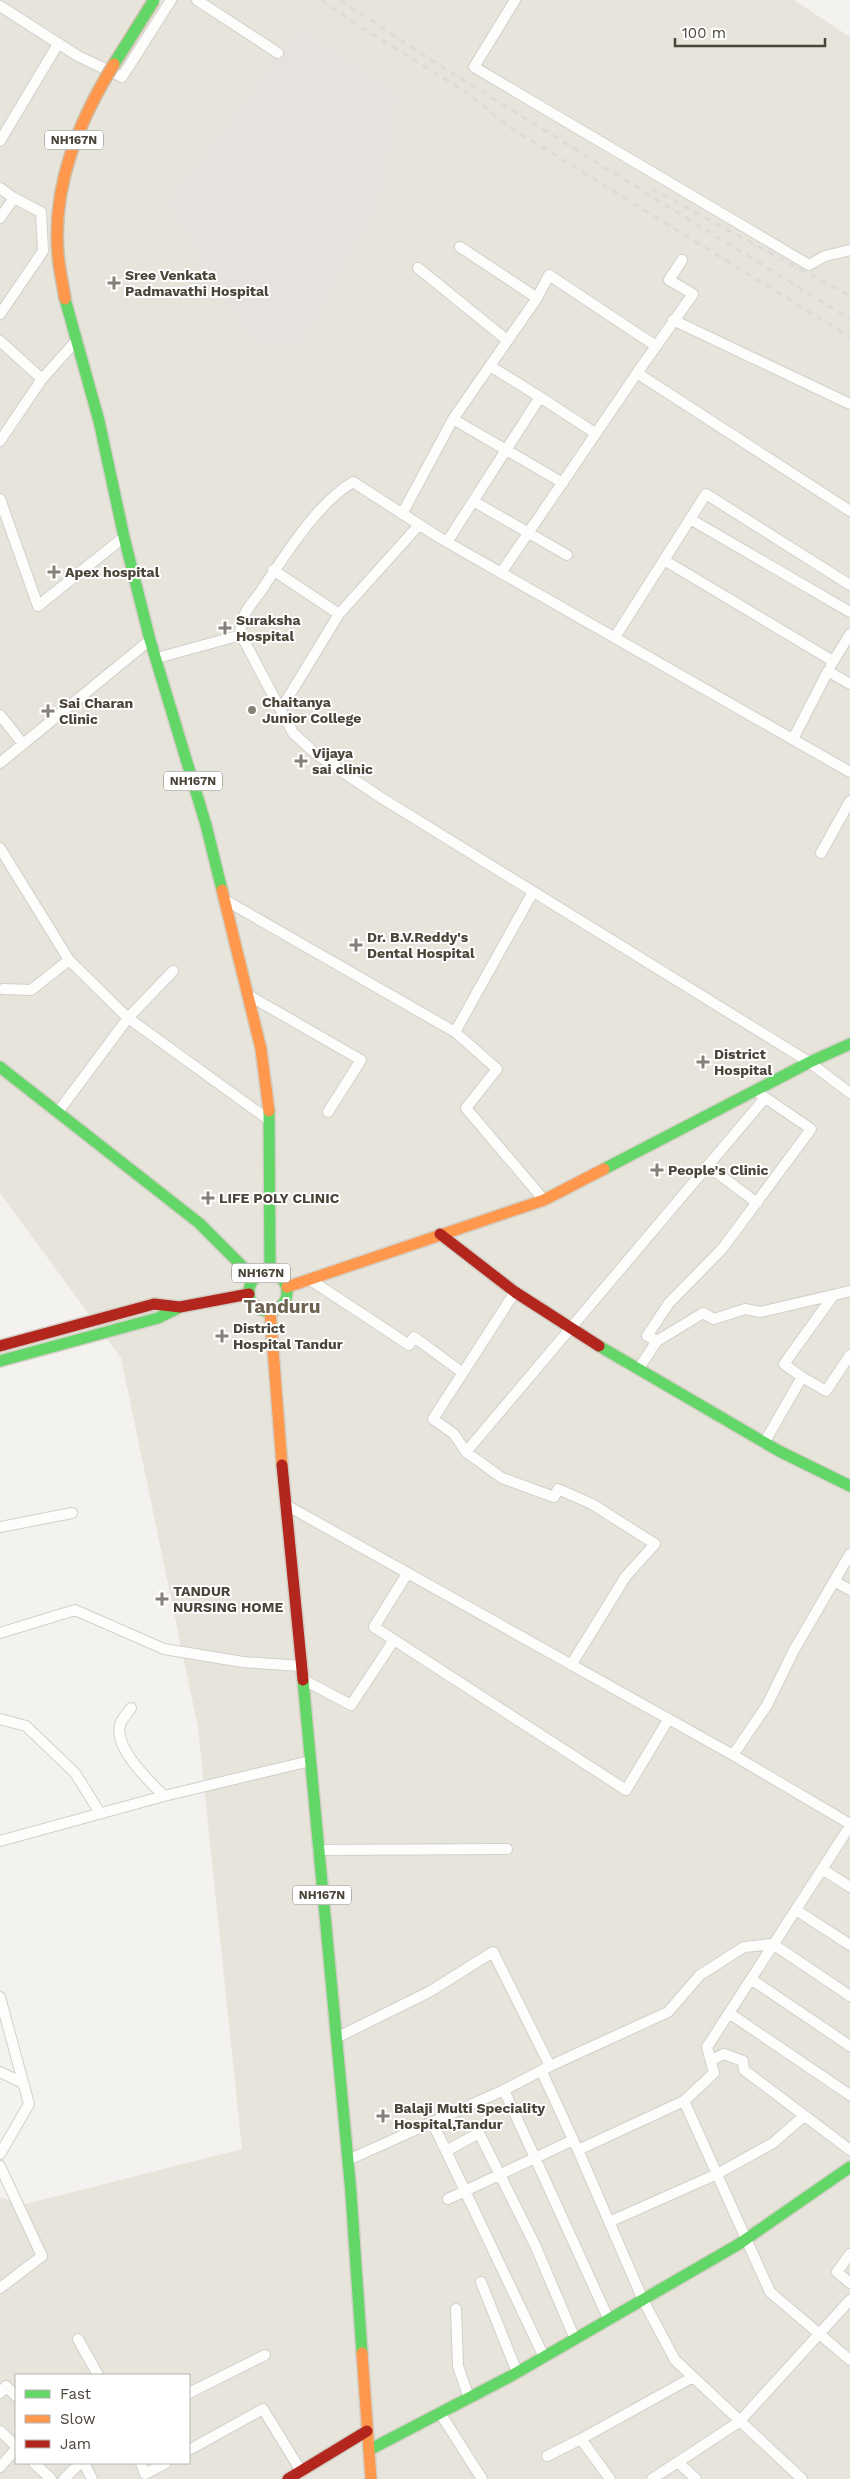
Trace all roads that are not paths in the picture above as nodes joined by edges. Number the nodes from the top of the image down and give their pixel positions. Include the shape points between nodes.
1 (154, 0) edge
2 (171, 0) edge
3 (197, 0) edge
4 (515, 0) edge
5 (0, 6) edge
6 (58, 44) junction
7 (278, 54) dead end
8 (0, 141) edge
9 (0, 188) edge
10 (14, 198) junction
11 (0, 218) edge
12 (460, 247) dead end
13 (850, 250) edge
14 (682, 260) dead end
15 (418, 268) dead end
16 (537, 298) junction
17 (0, 314) edge
18 (673, 320) junction
19 (508, 340) junction
20 (76, 341) junction
21 (0, 342) edge
22 (656, 346) junction
23 (490, 366) junction
24 (637, 373) junction
25 (42, 379) junction
26 (540, 397) junction
27 (850, 404) edge
28 (453, 419) junction
29 (595, 433) junction
30 (0, 441) edge
31 (507, 450) junction
32 (562, 483) junction
33 (0, 499) edge
34 (473, 501) junction
35 (850, 511) edge
36 (402, 514) junction
37 (690, 519) junction
38 (419, 525) junction
39 (527, 534) junction
40 (124, 537) junction
41 (448, 542) junction
42 (567, 555) dead end
43 (664, 560) junction
44 (273, 570) junction
45 (501, 573) junction
46 (850, 585) edge
47 (850, 612) edge
48 (339, 614) junction
49 (850, 634) edge
50 (241, 635) junction
51 (615, 637) junction
52 (150, 640) junction
53 (157, 658) junction
54 (833, 661) junction
55 (828, 670) junction
56 (850, 684) edge
57 (281, 709) junction
58 (0, 715) edge
59 (793, 739) junction
60 (24, 744) junction
61 (0, 763) edge
62 (850, 772) edge
63 (850, 801) edge
64 (0, 848) edge
65 (821, 852) dead end
66 (533, 892) junction
67 (224, 899) junction
68 (69, 960) junction
69 (173, 971) dead end
70 (1, 989) edge
71 (247, 994) junction
72 (128, 1018) junction
73 (455, 1032) junction
74 (850, 1044) edge
75 (809, 1062) junction
76 (0, 1067) edge
77 (755, 1090) junction
78 (850, 1093) edge
79 (765, 1098) junction
80 (58, 1112) junction
81 (328, 1112) dead end
82 (270, 1121) junction
83 (708, 1166) junction
84 (544, 1200) junction
85 (757, 1202) junction
86 (440, 1234) junction
87 (270, 1272) junction
88 (254, 1278) junction
89 (309, 1279) junction
90 (287, 1287) junction
91 (850, 1290) edge
92 (515, 1292) junction
93 (249, 1294) junction
94 (833, 1296) junction
95 (180, 1306) junction
96 (270, 1311) junction
97 (571, 1329) junction
98 (656, 1341) junction
99 (0, 1346) edge
100 (850, 1355) edge
101 (0, 1361) edge
102 (639, 1368) junction
103 (463, 1373) junction
104 (802, 1377) junction
105 (764, 1443) junction
106 (466, 1452) junction
107 (850, 1486) edge
108 (286, 1505) junction
109 (72, 1513) dead end
110 (0, 1528) edge
111 (850, 1554) edge
112 (407, 1574) junction
113 (834, 1581) junction
114 (850, 1590) edge
115 (0, 1633) edge
116 (394, 1640) junction
117 (570, 1665) junction
118 (301, 1666) junction
119 (302, 1679) junction
120 (131, 1708) dead end
121 (0, 1719) edge
122 (668, 1720) junction
123 (732, 1755) junction
124 (310, 1761) junction
125 (164, 1796) junction
126 (100, 1813) junction
127 (850, 1825) edge
128 (0, 1841) edge
129 (507, 1849) dead end
130 (318, 1850) junction
131 (822, 1869) junction
132 (850, 1887) edge
133 (796, 1910) junction
134 (773, 1944) junction
135 (850, 1944) edge
136 (751, 1979) junction
137 (850, 1996) edge
138 (0, 1997) edge
139 (728, 2013) junction
140 (336, 2038) junction
141 (850, 2046) edge
142 (710, 2060) junction
143 (546, 2069) junction
144 (0, 2072) edge
145 (23, 2083) junction
146 (504, 2090) junction
147 (850, 2095) edge
148 (684, 2101) junction
149 (804, 2116) junction
150 (432, 2122) junction
151 (573, 2140) junction
152 (578, 2150) junction
153 (850, 2150) edge
154 (446, 2151) junction
155 (0, 2154) edge
156 (534, 2158) junction
157 (348, 2160) junction
158 (0, 2166) edge
159 (850, 2167) edge
160 (501, 2174) junction
161 (717, 2174) junction
162 (466, 2190) junction
163 (448, 2199) dead end
164 (609, 2222) junction
165 (746, 2239) junction
166 (850, 2254) edge
167 (481, 2282) dead end
168 (850, 2283) edge
169 (0, 2288) edge
170 (643, 2300) junction
171 (850, 2300) edge
172 (456, 2309) dead end
173 (609, 2320) junction
174 (820, 2333) junction
175 (78, 2339) dead end
176 (575, 2339) junction
177 (264, 2355) dead end
178 (544, 2357) junction
179 (850, 2360) edge
180 (517, 2372) junction
181 (97, 2374) edge
182 (693, 2377) junction
183 (190, 2392) edge
184 (0, 2393) edge
185 (15, 2395) edge
186 (469, 2398) junction
187 (440, 2413) junction
188 (739, 2422) junction
189 (0, 2431) edge
190 (368, 2431) junction
191 (581, 2439) junction
192 (15, 2447) edge
193 (15, 2449) edge
194 (190, 2449) edge
195 (369, 2450) junction
196 (547, 2456) dead end
197 (678, 2462) junction
198 (35, 2464) edge
199 (79, 2464) edge
200 (84, 2464) edge
201 (141, 2464) edge
202 (165, 2464) edge
203 (0, 2467) edge
204 (301, 2471) junction
205 (146, 2477) edge
206 (51, 2479) edge
207 (64, 2479) edge
208 (92, 2479) edge
209 (288, 2479) edge
210 (371, 2479) edge
211 (482, 2479) edge
212 (610, 2479) edge
213 (652, 2479) edge
214 (696, 2479) edge
215 (802, 2479) edge

1 - 20 main road, NH167N, bridge via 88,111 67,159 56,210 56,236 60,275
2 - 6 street via 122,77
3 - 7 street
4 - 13 street via 474,67 809,265 825,256
5 - 6 street
6 - 8 street
9 - 10 street
10 - 11 street
10 - 17 street via 41,212 43,251
12 - 16 street
14 - 18 street via 669,280 693,294
15 - 19 street
16 - 19 street
16 - 22 street via 549,275
18 - 22 street
18 - 27 street
19 - 23 street
20 - 25 street
20 - 40 main road, NH167N via 99,421
21 - 25 street
22 - 24 street
23 - 26 street
23 - 28 street
24 - 29 street
24 - 35 street
25 - 30 street
26 - 29 street
26 - 31 street
28 - 31 street
28 - 36 street
29 - 32 street
31 - 32 street
31 - 34 street
32 - 39 street
33 - 40 street via 38,606
34 - 39 street
34 - 41 street
36 - 38 street
36 - 44 street via 353,482 326,504
37 - 43 street
37 - 46 street via 706,494
37 - 47 street
38 - 41 street
38 - 48 street
39 - 42 street
39 - 45 street
40 - 52 main road, NH167N
41 - 45 street
43 - 51 street
43 - 54 street
44 - 48 street
44 - 50 street via 248,607 241,624
45 - 51 street
48 - 57 street
49 - 54 street
50 - 53 street
50 - 57 street
51 - 59 street
52 - 53 main road, NH167N
52 - 60 street
53 - 67 main road, NH167N
54 - 55 street
55 - 56 street
55 - 59 street
57 - 66 street via 293,733 316,754
58 - 60 street
59 - 62 street
60 - 61 street
63 - 65 street
64 - 68 street
66 - 73 street
66 - 75 street
67 - 71 main road, NH167N
67 - 73 street
68 - 70 street via 31,990
68 - 72 street
69 - 72 street
71 - 81 street via 361,1060
71 - 82 main road, NH167N via 260,1049
72 - 80 street
72 - 82 street
73 - 84 street via 497,1069 466,1108
74 - 75 main road
75 - 77 main road
75 - 78 street
76 - 80 main road
77 - 79 street
77 - 84 main road
79 - 83 street
79 - 85 street via 811,1129
80 - 88 main road via 200,1223
82 - 87 main road, NH167N
83 - 85 street
83 - 97 street
84 - 86 main road
85 - 98 street via 722,1249 669,1304 647,1336
86 - 89 main road
86 - 92 main road
87 - 88 main road, NH167N
87 - 90 main road, NH167N via 278,1275
88 - 93 main road, NH167N
89 - 90 main road
89 - 103 street via 409,1345 414,1337
90 - 96 main road, NH167N via 286,1300 276,1310
91 - 94 street
92 - 97 main road
92 - 103 street
93 - 95 main road
93 - 96 main road, NH167N via 255,1306
94 - 98 street via 760,1312 745,1309 714,1319 702,1313
94 - 104 street via 784,1364
95 - 99 main road via 154,1304
95 - 101 main road via 158,1318
96 - 108 main road, NH167N
97 - 102 main road
97 - 106 street
98 - 102 street
100 - 104 street via 826,1391
102 - 105 main road
103 - 106 street via 433,1419 454,1434
104 - 105 street
105 - 107 main road
106 - 117 street via 502,1478 554,1497 558,1490 592,1504 655,1544 626,1576
108 - 112 street
108 - 118 main road, NH167N
109 - 110 street
111 - 113 street
112 - 116 street via 374,1627
112 - 117 street
113 - 114 street
113 - 123 street via 767,1704
115 - 118 street via 75,1610 164,1649 242,1662
116 - 119 street via 351,1705
116 - 122 street via 626,1790
117 - 122 street
118 - 119 main road, NH167N
119 - 124 main road, NH167N
120 - 125 street via 120,1725 121,1742 141,1772
121 - 126 street via 26,1726 75,1773
122 - 123 street
123 - 127 street
124 - 125 street
124 - 130 main road, NH167N
125 - 126 street
126 - 128 street
127 - 131 street
129 - 130 street
130 - 140 main road, NH167N
131 - 132 street
131 - 133 street
133 - 134 street
133 - 135 street
134 - 136 street
134 - 137 street
134 - 143 street via 744,1947 700,1975 668,2012
136 - 139 street
136 - 141 street
138 - 145 street
139 - 142 street via 707,2047
139 - 147 street
140 - 143 street via 429,1992 493,1952
140 - 157 main road, NH167N
142 - 148 street via 714,2073
142 - 149 street via 724,2054 743,2061 744,2070
143 - 146 street
143 - 151 street
144 - 145 street
145 - 155 street via 29,2104
146 - 150 street
146 - 156 street
148 - 152 street
148 - 161 street
149 - 153 street
149 - 161 street via 773,2144
150 - 154 street
150 - 157 street
151 - 152 street
151 - 156 street
152 - 164 street
154 - 160 street via 479,2133
154 - 162 street
156 - 160 street
156 - 173 street
157 - 190 main road, NH167N
158 - 169 street via 42,2256
159 - 165 main road
160 - 162 street
160 - 176 street via 536,2245
161 - 164 street
161 - 165 street
162 - 163 street
162 - 178 street
164 - 170 street
165 - 170 main road
165 - 174 street via 770,2292
166 - 168 street via 837,2272
167 - 180 street
170 - 173 main road
170 - 182 street via 675,2360
171 - 174 street
172 - 186 street via 458,2366
173 - 176 main road
174 - 179 street
174 - 188 street
175 - 181 street
176 - 178 main road
177 - 183 street
178 - 180 main road
180 - 186 main road
182 - 188 street
182 - 191 street
184 - 185 street via 6,2386
186 - 187 main road
187 - 195 main road
187 - 211 street
188 - 197 street
188 - 215 street
189 - 192 street
190 - 195 main road, NH167N
190 - 204 main road
191 - 196 street
191 - 212 street
193 - 203 street
194 - 204 street via 262,2409
195 - 210 main road, NH167N
197 - 213 street
197 - 214 street
198 - 206 street
199 - 207 street
200 - 208 street
201 - 205 street
202 - 205 street
204 - 209 main road

